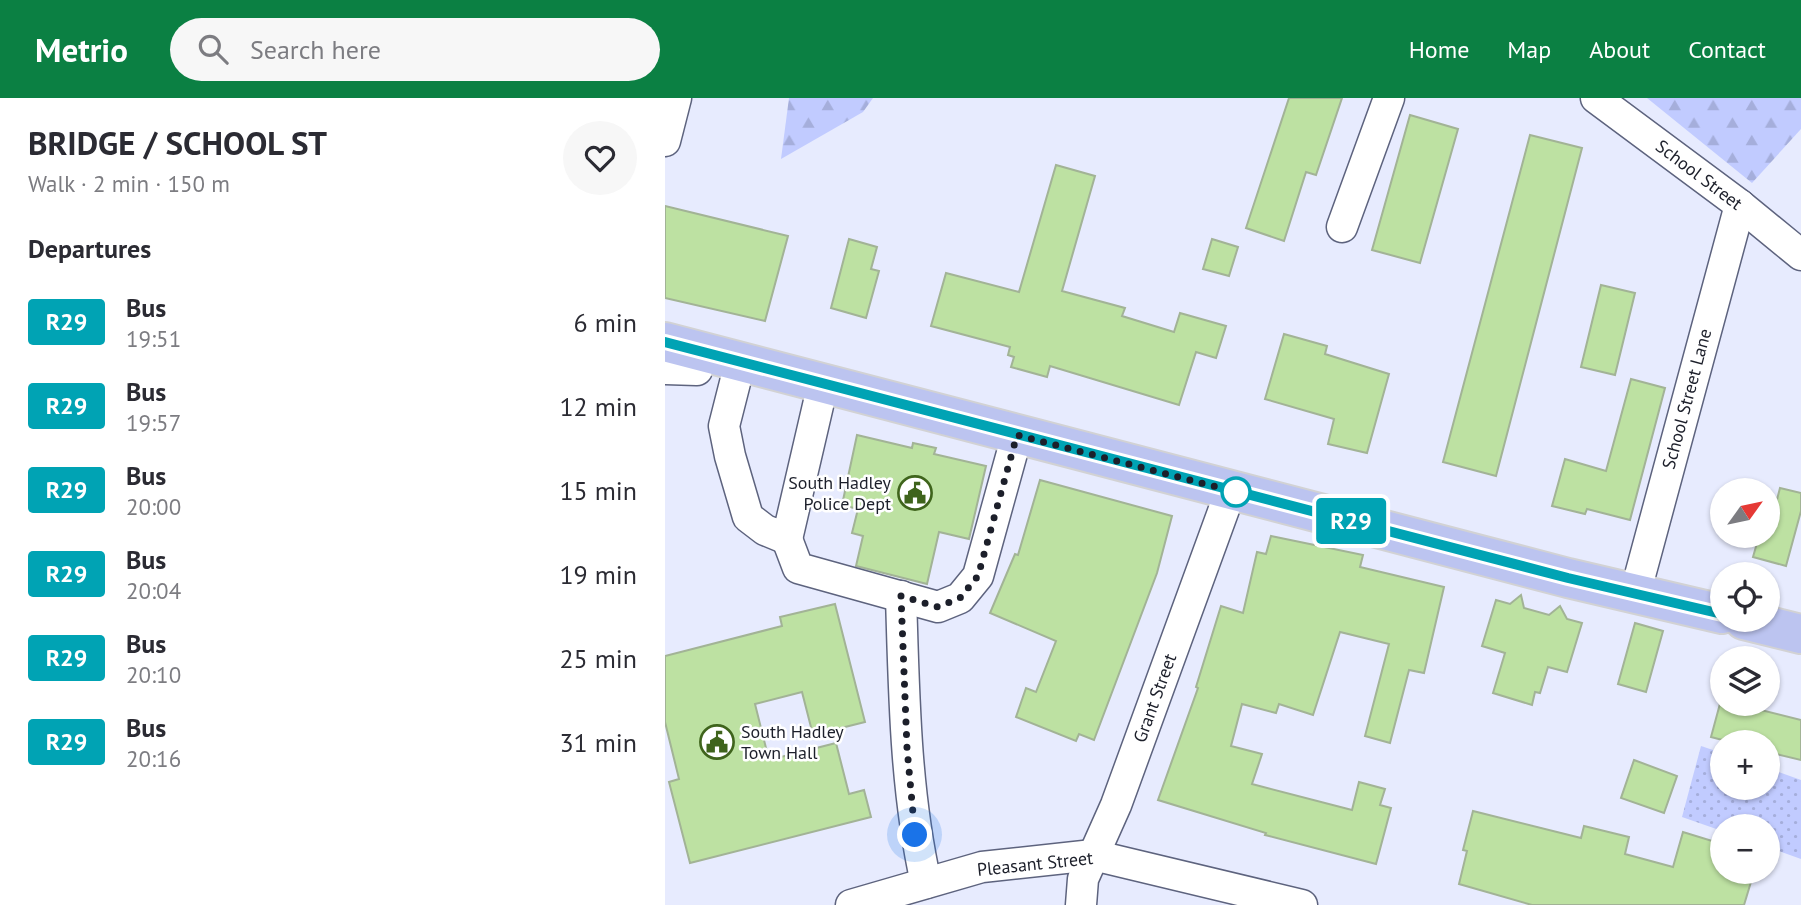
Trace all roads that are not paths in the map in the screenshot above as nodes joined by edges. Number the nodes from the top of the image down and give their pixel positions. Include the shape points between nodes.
1 (676, 98) edge
2 (1389, 98) edge
3 (1596, 98) edge
4 (665, 141) edge
5 (1740, 205) junction
6 (1342, 227) dead end
7 (1801, 255) edge
8 (682, 347) edge
9 (740, 363) junction
10 (665, 369) edge
11 (823, 384) junction
12 (1017, 435) junction
13 (1231, 490) junction
14 (787, 539) junction
15 (1635, 594) junction
16 (901, 596) junction
17 (1710, 611) edge
18 (1780, 629) edge
19 (1801, 634) edge
20 (1093, 855) junction
21 (926, 883) junction
22 (890, 900) edge
23 (851, 905) edge
24 (1081, 905) edge
25 (1302, 905) edge

1 - 4 street
2 - 6 street
3 - 5 street, School Street
5 - 7 street, School Street
5 - 15 street, School Street Lane
8 - 9 main road
8 - 10 street via 697,370
9 - 11 main road
9 - 14 street via 724,426 730,456 748,517
11 - 12 main road
11 - 14 street
12 - 13 main road
12 - 16 street via 978,576 960,598 938,607
13 - 15 main road
13 - 20 street, Grant Street via 1116,805
14 - 16 street via 798,568
15 - 17 main road
16 - 21 street via 908,760 915,835
18 - 19 main road
20 - 21 street, Pleasant Street via 982,867
20 - 24 street, Grant Street via 1080,890
20 - 25 street, Pleasant Street
21 - 22 street, Pleasant Street
22 - 23 street, Pleasant Street

